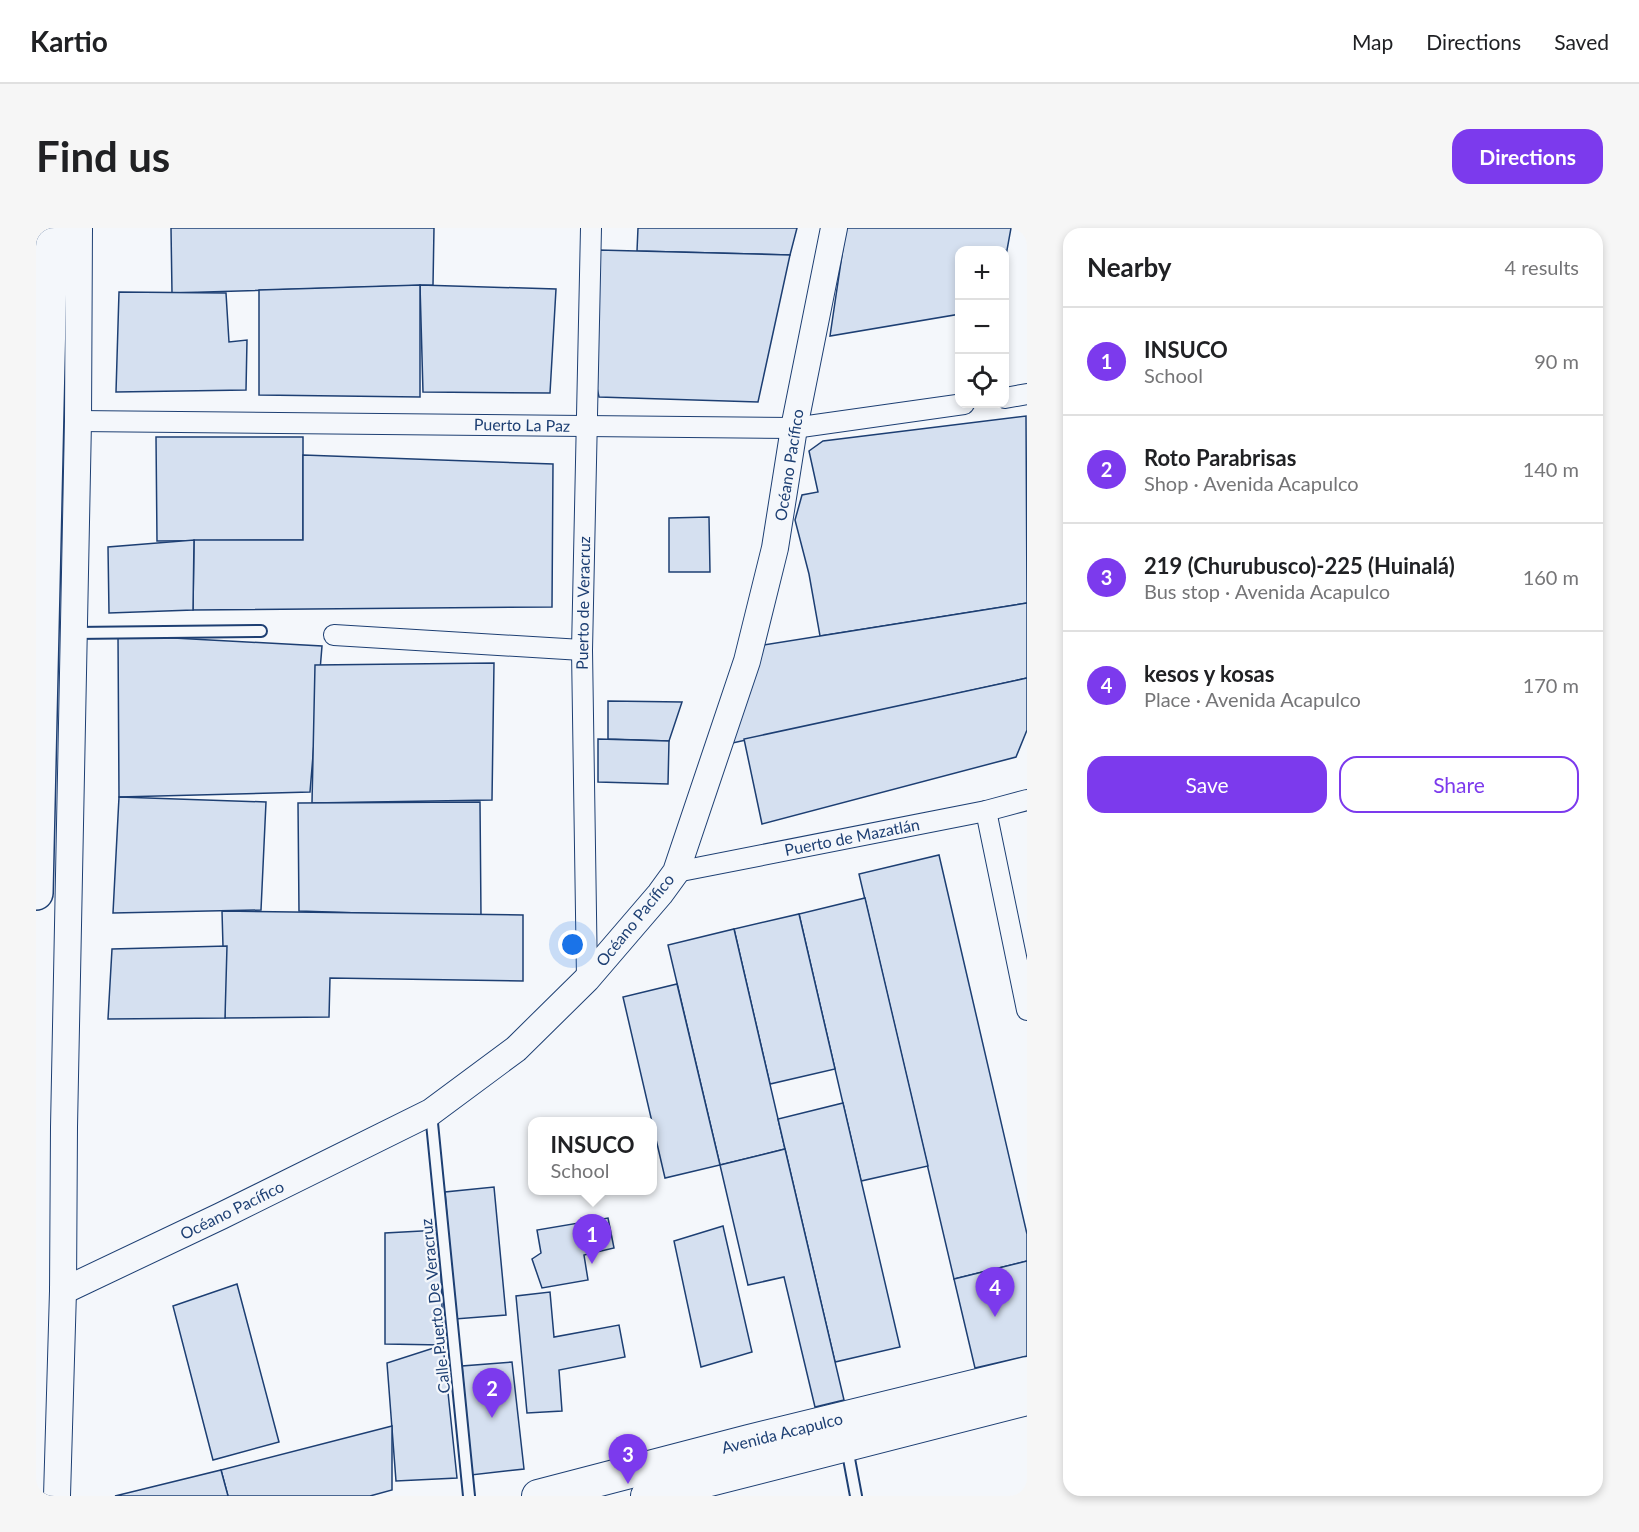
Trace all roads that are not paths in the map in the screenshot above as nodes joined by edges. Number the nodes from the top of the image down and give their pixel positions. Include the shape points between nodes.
1 (51, 228) edge
2 (79, 228) edge
3 (591, 228) edge
4 (834, 228) edge
5 (1027, 394) edge
6 (1009, 397) edge
7 (955, 405) edge
8 (78, 421) junction
9 (587, 426) junction
10 (794, 428) junction
11 (261, 632) dead end
12 (73, 633) junction
13 (334, 635) dead end
14 (582, 650) junction
15 (1027, 800) edge
16 (986, 811) junction
17 (675, 872) junction
18 (36, 893) edge
19 (586, 979) junction
20 (1027, 1010) edge
21 (431, 1112) junction
22 (63, 1291) junction
23 (1027, 1372) edge
24 (1027, 1399) edge
25 (844, 1431) junction
26 (51, 1490) edge
27 (469, 1496) edge
28 (538, 1496) edge
29 (647, 1496) edge
30 (856, 1496) edge

1 - 18 highway
2 - 8 street
3 - 9 street, Puerto de Veracruz
4 - 10 street, Océano Pacífico
5 - 6 street
7 - 10 street, Puerto La Paz
8 - 9 street, Puerto La Paz
8 - 12 street
9 - 10 street, Puerto La Paz
9 - 14 street, Puerto de Veracruz
10 - 17 street, Océano Pacífico via 776,548 747,661
11 - 12 lane
12 - 22 street
13 - 14 street
14 - 19 street, Puerto de Veracruz
15 - 16 street, Puerto de Mazatlán
16 - 17 street, Puerto de Mazatlán
16 - 20 street
17 - 19 street, Océano Pacífico
19 - 21 street, Océano Pacífico via 516,1049
21 - 22 street, Océano Pacífico
21 - 27 lane, Calle Puerto De Veracruz
22 - 26 street
23 - 25 main road, Avenida Acapulco
24 - 25 main road, Avenida Acapulco
25 - 28 main road, Avenida Acapulco
25 - 29 main road, Avenida Acapulco
25 - 30 lane

